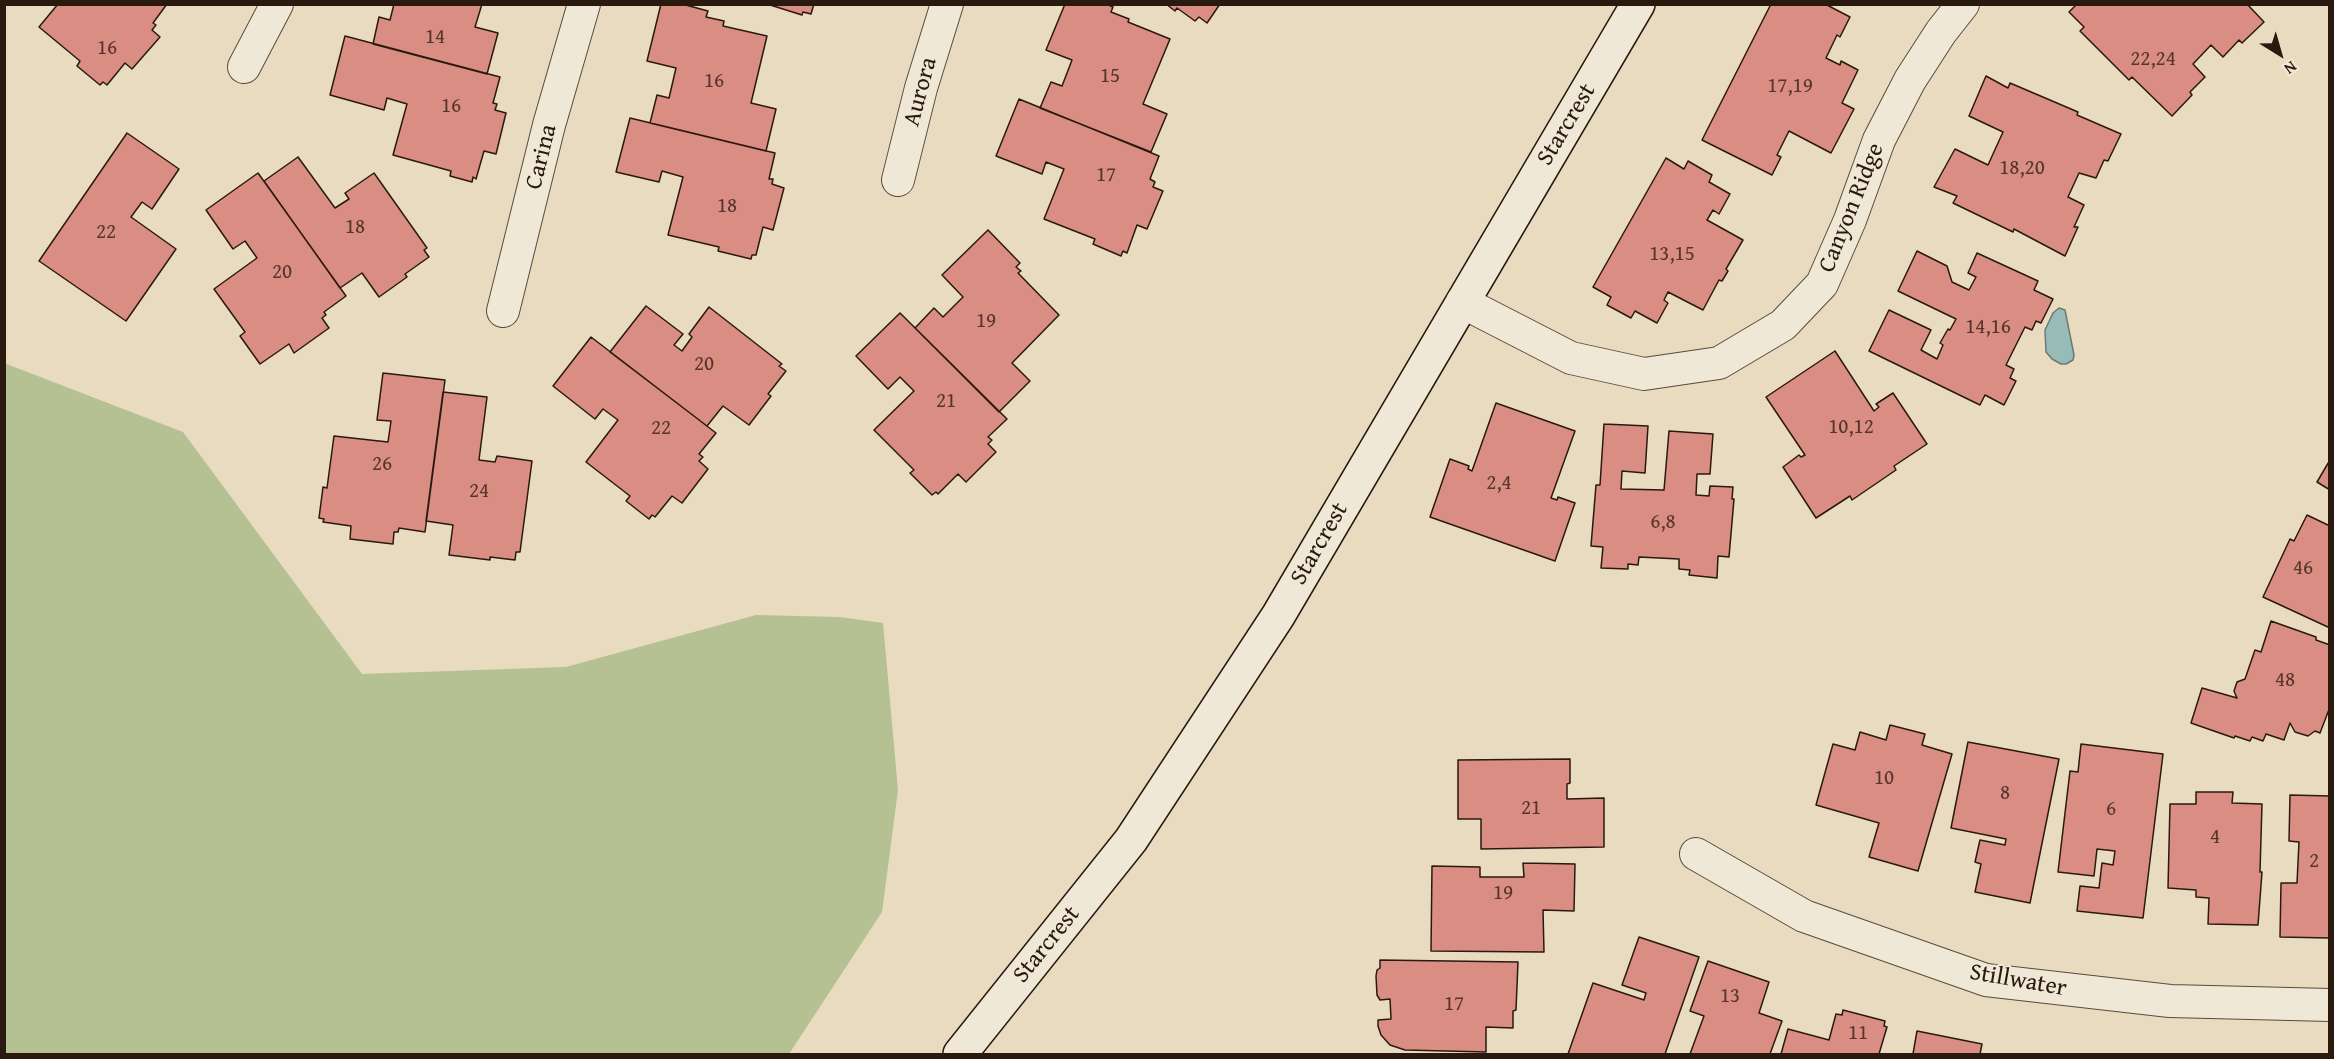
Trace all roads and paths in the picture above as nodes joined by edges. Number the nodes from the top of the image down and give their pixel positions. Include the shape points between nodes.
1 (277, 4) edge
2 (584, 4) edge
3 (947, 4) edge
4 (1638, 4) edge
5 (1963, 4) edge
6 (244, 68) dead end
7 (898, 180) dead end
8 (1462, 302) junction
9 (503, 310) dead end
10 (1696, 854) dead end
11 (2330, 1005) edge
12 (960, 1054) edge

1 - 6 street
2 - 9 street, Carina
3 - 7 street, Aurora
4 - 8 street, Starcrest
5 - 8 street, Canyon Ridge via 1910,80 1879,140 1822,284 1783,326 1719,363 1644,374 1571,358
8 - 12 street, Starcrest via 1278,616 1131,840
10 - 11 street, Stillwater via 1804,916 1986,980 2170,1001

